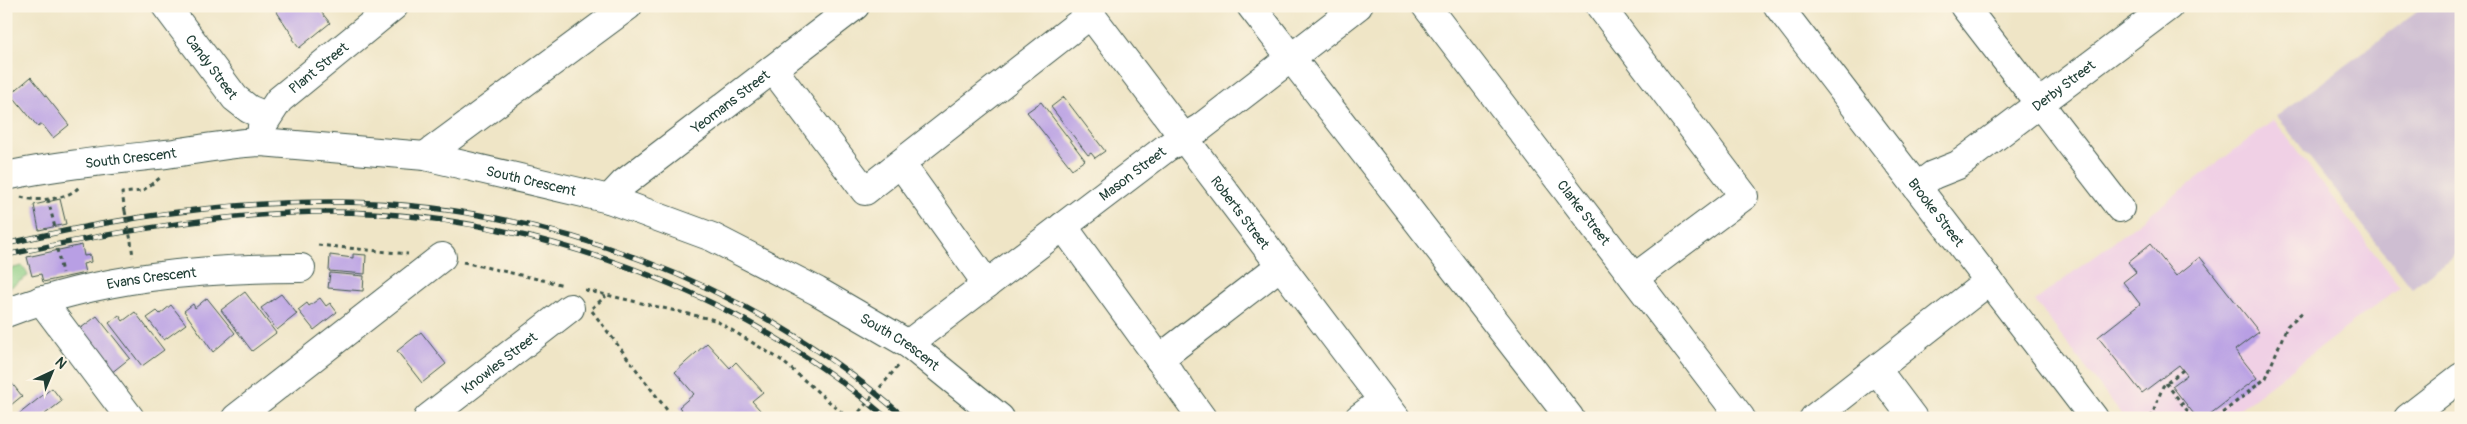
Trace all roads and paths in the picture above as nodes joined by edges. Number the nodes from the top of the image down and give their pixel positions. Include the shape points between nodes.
1 (166, 6) edge
2 (628, 6) edge
3 (855, 6) edge
4 (1251, 6) edge
5 (1358, 6) edge
6 (1426, 6) edge
7 (1600, 6) edge
8 (1778, 6) edge
9 (1964, 6) edge
10 (2169, 6) edge
11 (385, 9) edge
12 (1087, 10) edge
13 (1290, 57) junction
14 (773, 69) junction
15 (2039, 104) junction
16 (264, 129) junction
17 (1183, 138) junction
18 (425, 156) junction
19 (901, 164) junction
20 (161, 177) dead end
21 (10, 185) edge
22 (81, 185) dead end
23 (1922, 193) junction
24 (48, 198) junction
25 (609, 199) junction
26 (2120, 208) dead end
27 (1063, 226) junction
28 (55, 228) dead end
29 (318, 245) dead end
30 (57, 250) dead end
31 (133, 257) dead end
32 (442, 257) junction
33 (1280, 266) junction
34 (301, 268) dead end
35 (64, 278) dead end
36 (1634, 278) junction
37 (1989, 281) junction
38 (987, 284) junction
39 (607, 295) junction
40 (577, 298) junction
41 (41, 300) junction
42 (2304, 311) dead end
43 (6, 313) edge
44 (905, 355) junction
45 (1159, 359) junction
46 (1877, 370) junction
47 (2183, 370) dead end
48 (2461, 377) edge
49 (2166, 383) junction
50 (1389, 409) edge
51 (130, 418) edge
52 (236, 418) edge
53 (428, 418) edge
54 (673, 418) edge
55 (848, 418) edge
56 (854, 418) edge
57 (1000, 418) edge
58 (1202, 418) edge
59 (1359, 418) edge
60 (1570, 418) edge
61 (1741, 418) edge
62 (1814, 418) edge
63 (1913, 418) edge
64 (2094, 418) edge
65 (2151, 418) edge
66 (2193, 418) edge
67 (2216, 418) edge
68 (2408, 418) edge

1 - 16 street, Candy Street via 235,98 249,109
2 - 18 street
3 - 14 street, Yeomans Street
4 - 13 street
5 - 13 street, Mason Street
6 - 36 street, Clarke Street
7 - 36 street via 1744,196
8 - 23 street, Brooke Street
9 - 15 street
10 - 15 street, Derby Street
11 - 16 street, Plant Street via 279,100
12 - 17 street, Roberts Street
12 - 19 street
13 - 17 street, Mason Street
13 - 60 street
14 - 19 street via 865,191
14 - 25 street, Yeomans Street via 624,183
15 - 23 street, Derby Street via 1958,165 1933,175
15 - 26 street
16 - 18 street, South Crescent
16 - 21 street, South Crescent via 234,143 76,163
17 - 27 street, Mason Street
17 - 33 street, Roberts Street
18 - 25 street, South Crescent
19 - 38 street
20 - 31 path, bridge via 142,190 122,193
21 - 24 path via 34,201
22 - 24 path via 77,190
23 - 37 street, Brooke Street
24 - 28 path
25 - 44 street, South Crescent via 712,237 818,290
27 - 38 street, Mason Street
27 - 45 street
29 - 32 path
30 - 35 path
32 - 40 path
32 - 52 street
33 - 45 street
33 - 50 street, Roberts Street
34 - 41 street, Evans Crescent via 247,268 116,281
36 - 61 street, Clarke Street
37 - 46 street
37 - 64 street, Brooke Street
38 - 44 street, Mason Street
39 - 40 path
39 - 40 path
39 - 55 path via 715,320 781,360
40 - 53 street, Knowles Street
40 - 54 path
41 - 43 street, Evans Crescent
41 - 51 street
42 - 67 path via 2287,326 2266,378
44 - 56 path
44 - 57 street, South Crescent
45 - 58 street
46 - 62 street
46 - 63 street
47 - 49 path
48 - 68 street
49 - 65 path
49 - 66 path
50 - 59 street

